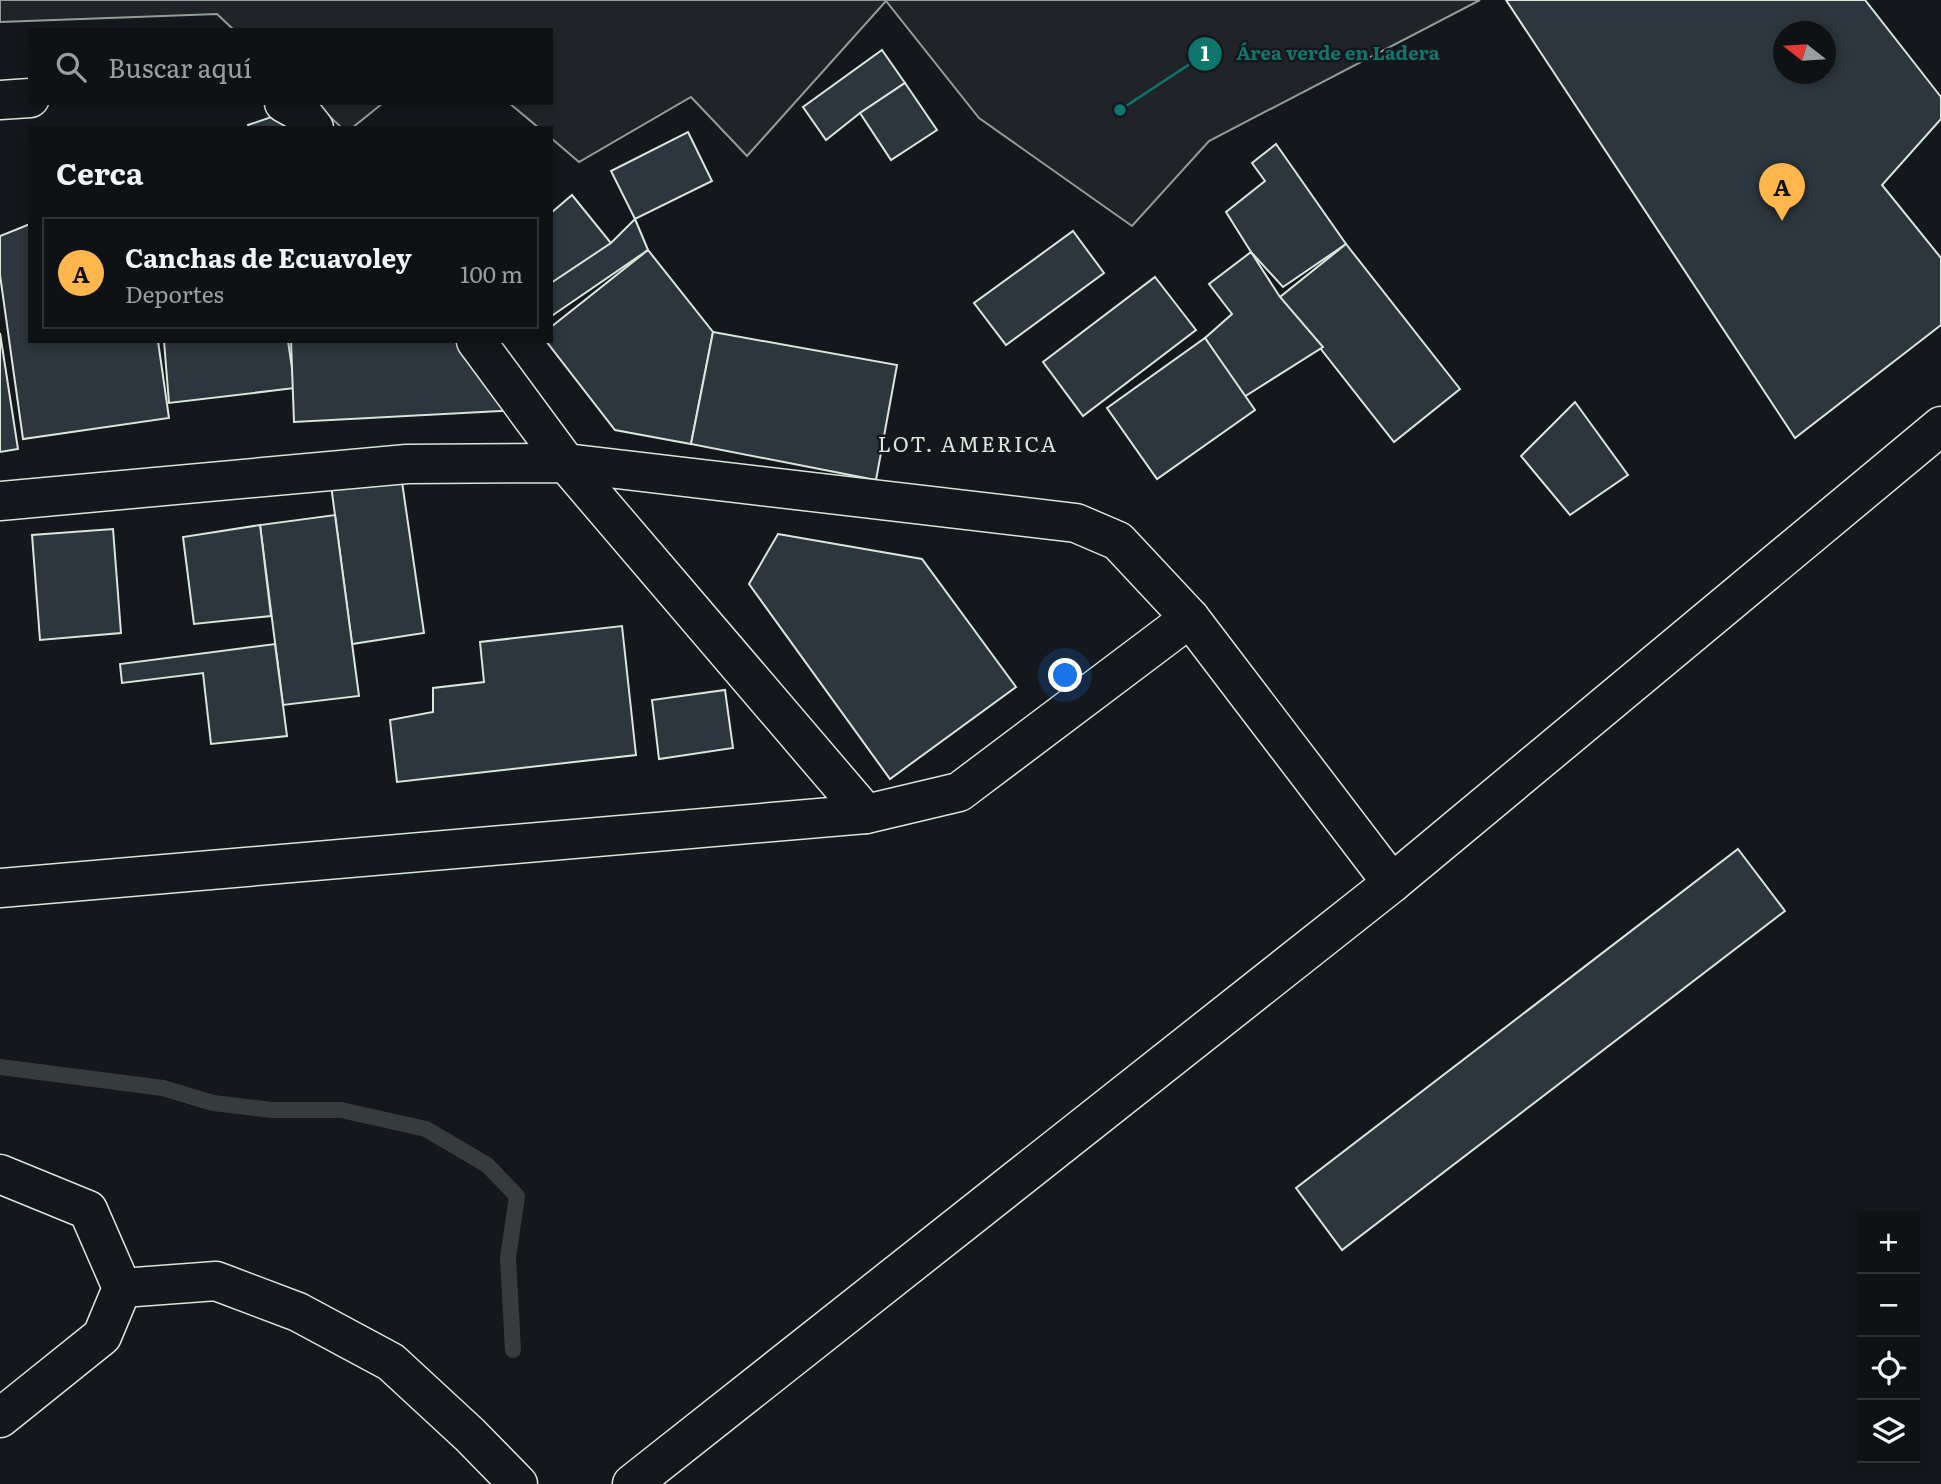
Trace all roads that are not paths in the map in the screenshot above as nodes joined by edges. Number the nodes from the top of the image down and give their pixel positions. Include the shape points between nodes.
1 (28, 97) edge
2 (0, 100) edge
3 (288, 105) edge
4 (312, 126) edge
5 (477, 343) edge
6 (1941, 426) edge
7 (566, 463) junction
8 (0, 501) edge
9 (1190, 618) junction
10 (866, 814) junction
11 (1392, 883) junction
12 (0, 888) edge
13 (0, 1174) edge
14 (122, 1288) junction
15 (0, 1418) edge
16 (518, 1484) edge
17 (632, 1484) edge

1 - 2 street
3 - 4 street
5 - 7 street
6 - 11 street
7 - 8 street via 407,464
7 - 9 street via 1076,523 1118,541
7 - 10 street
9 - 10 street via 959,792
9 - 11 street
10 - 12 street
11 - 17 street
13 - 14 street via 88,1210
14 - 15 street via 102,1336
14 - 16 street via 216,1281 298,1312 391,1362

